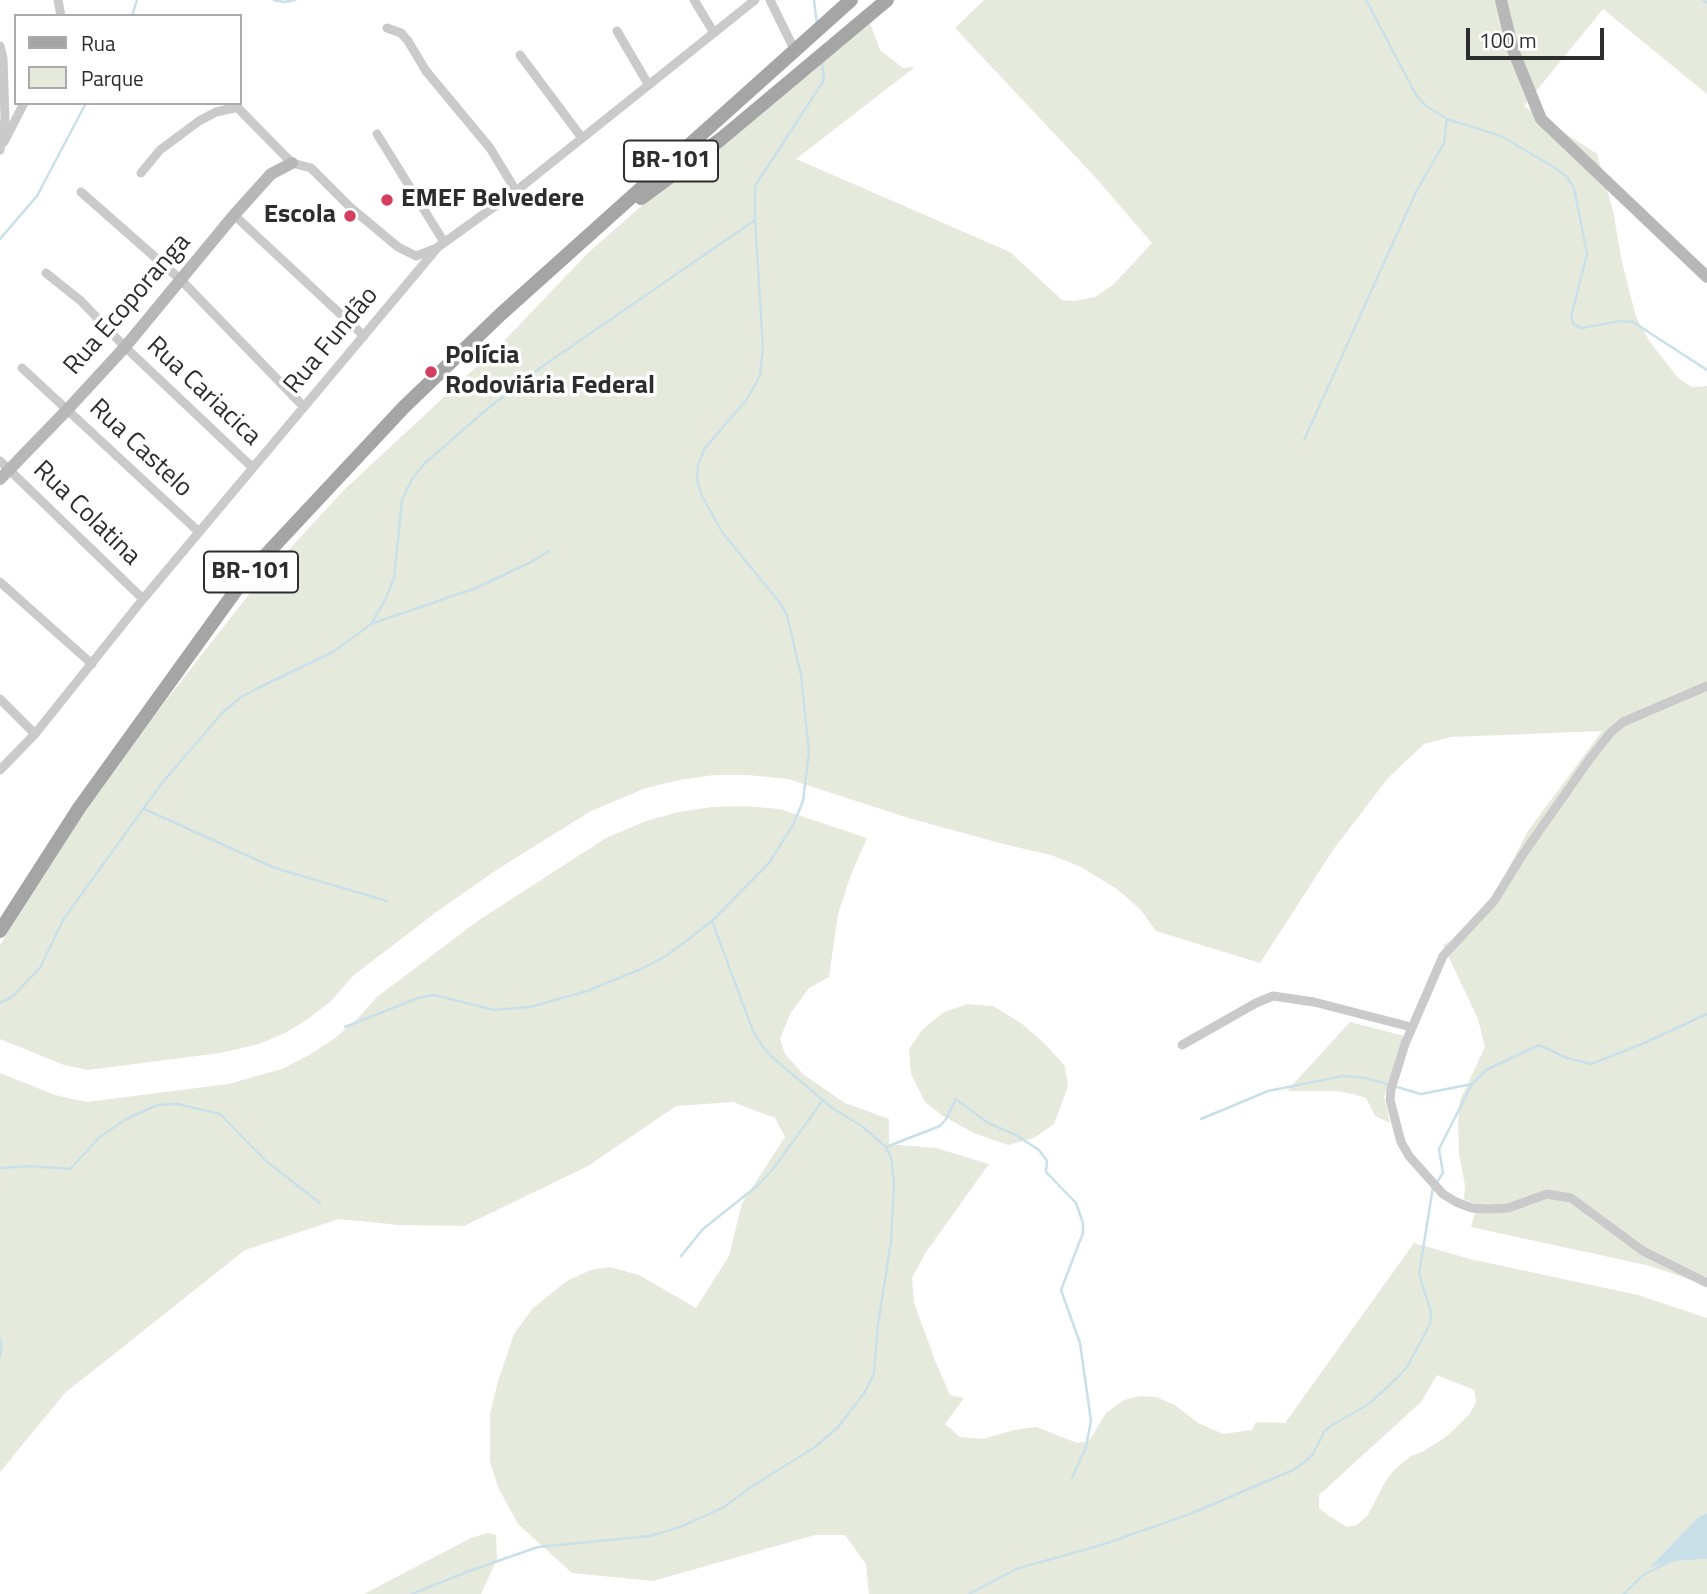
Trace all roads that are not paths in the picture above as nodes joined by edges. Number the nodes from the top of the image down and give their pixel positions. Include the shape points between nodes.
1 (694, 0) edge
2 (755, 0) edge
3 (770, 0) edge
4 (851, 0) edge
5 (887, 0) edge
6 (1501, 0) edge
7 (387, 28) dead end
8 (617, 31) dead end
9 (713, 33) junction
10 (0, 46) edge
11 (795, 51) junction
12 (520, 55) dead end
13 (786, 82) junction
14 (648, 84) junction
15 (23, 105) edge
16 (235, 105) edge
17 (377, 134) dead end
18 (582, 138) junction
19 (0, 150) edge
20 (292, 163) junction
21 (141, 173) dead end
22 (516, 191) junction
23 (81, 192) dead end
24 (234, 215) junction
25 (441, 245) junction
26 (558, 260) junction
27 (46, 273) dead end
28 (1707, 277) edge
29 (181, 280) junction
30 (364, 336) junction
31 (125, 347) junction
32 (22, 368) dead end
33 (304, 407) junction
34 (67, 410) junction
35 (5, 465) edge
36 (253, 468) junction
37 (0, 479) edge
38 (199, 532) junction
39 (0, 582) edge
40 (143, 599) junction
41 (92, 664) junction
42 (1707, 686) edge
43 (0, 699) edge
44 (35, 734) junction
45 (0, 769) edge
46 (0, 931) edge
47 (1411, 1027) junction
48 (1182, 1045) dead end
49 (1707, 1283) edge

1 - 9 street
2 - 9 street, Rua Fundão
3 - 11 street
4 - 11 main road, BR-101
4 - 13 main road via 822,47
5 - 13 main road
6 - 28 street via 1513,50 1541,119
7 - 22 street via 408,41 426,71 490,148
8 - 14 street
9 - 14 street, Rua Fundão
10 - 19 street via 5,119
11 - 26 main road, BR-101
12 - 18 street
13 - 26 main road via 720,139
14 - 18 street, Rua Fundão
15 - 19 street
16 - 20 street
16 - 21 street via 200,121 160,150
17 - 25 street
18 - 22 street, Rua Fundão
20 - 24 street, Rua Ecoporanga via 271,174
20 - 25 street via 311,168 398,247 416,256
22 - 25 street, Rua Fundão
23 - 29 street
24 - 29 street, Rua Ecoporanga
24 - 30 street
25 - 30 street, Rua Fundão
26 - 46 main road, BR-101 via 404,407 247,575 79,808
27 - 31 street, Rua Cariacica
29 - 31 street, Rua Ecoporanga
29 - 33 street
30 - 33 street, Rua Fundão
31 - 34 street, Rua Ecoporanga
31 - 36 street, Rua Cariacica
32 - 34 street, Rua Castelo
33 - 36 street, Rua Fundão
34 - 35 street, Rua Ecoporanga
34 - 38 street, Rua Castelo
35 - 37 street, Rua Ecoporanga
35 - 40 street, Rua Colatina
36 - 38 street, Rua Fundão
38 - 40 street, Rua Fundão
39 - 41 street
40 - 41 street, Rua Fundão
41 - 44 street, Rua Fundão
42 - 47 street via 1632,717 1611,732 1494,901 1443,956
43 - 44 street
44 - 45 street, Rua Fundão
47 - 48 street via 1273,996
47 - 49 street via 1391,1089 1393,1119 1409,1156 1443,1194 1472,1208 1488,1209 1508,1208 1548,1194 1571,1198 1643,1251

